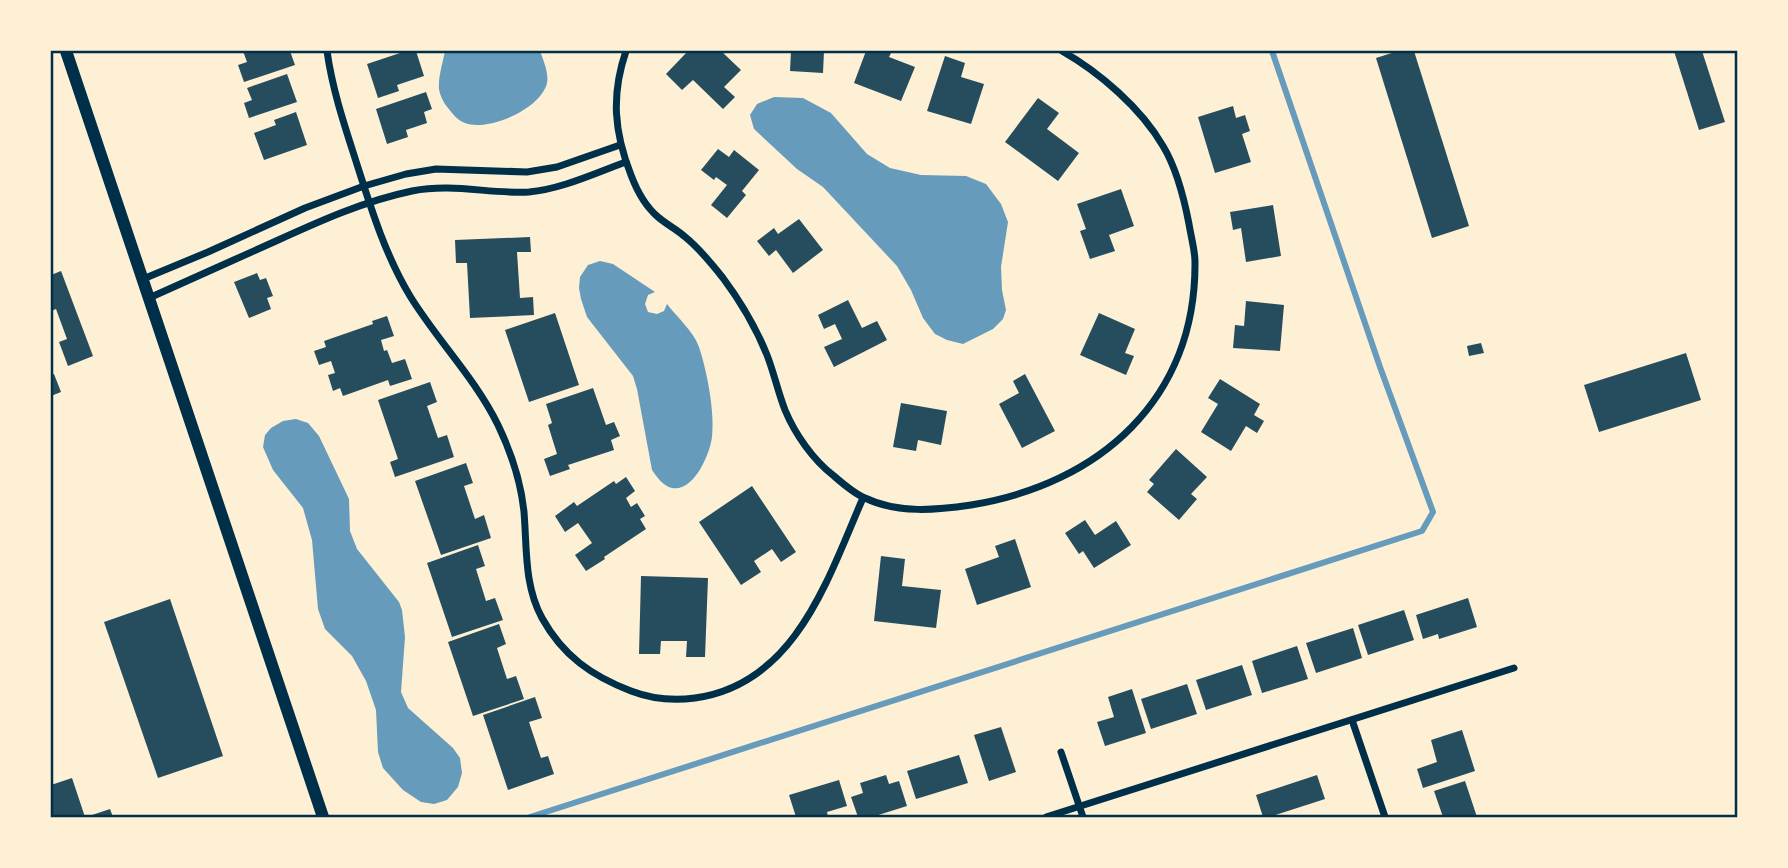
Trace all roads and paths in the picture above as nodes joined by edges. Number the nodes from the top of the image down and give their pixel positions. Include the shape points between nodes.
1 (66, 51) edge
2 (327, 51) edge
3 (626, 51) edge
4 (1062, 51) edge
5 (620, 145) junction
6 (626, 162) junction
7 (364, 186) junction
8 (369, 203) junction
9 (143, 279) junction
10 (149, 298) junction
11 (863, 498) junction
12 (1514, 668) dead end
13 (1352, 720) junction
14 (1061, 752) dead end
15 (1079, 807) junction
16 (323, 817) edge
17 (1046, 817) edge
18 (1083, 817) edge
19 (1385, 817) edge

1 - 9 street
2 - 7 street
3 - 5 street via 617,93
4 - 11 street via 1087,66 1129,104 1164,146 1177,176 1195,259 1192,310 1174,365 1143,415 1123,436 1101,455 1050,484 942,510 892,507
5 - 6 street
5 - 7 street via 557,167 527,172 436,169
6 - 8 street via 544,190 442,187
6 - 11 street via 638,192 657,216 686,237 722,276 753,324 786,413 806,447 825,469
7 - 8 street
7 - 9 street
8 - 10 street
8 - 11 street via 408,293 498,424 518,481 536,605 558,642 590,672 637,694 681,700 724,691 762,670 784,650 818,601
9 - 10 street
10 - 16 street
12 - 13 street
13 - 15 street
13 - 19 street
14 - 15 street
15 - 17 street
15 - 18 street

